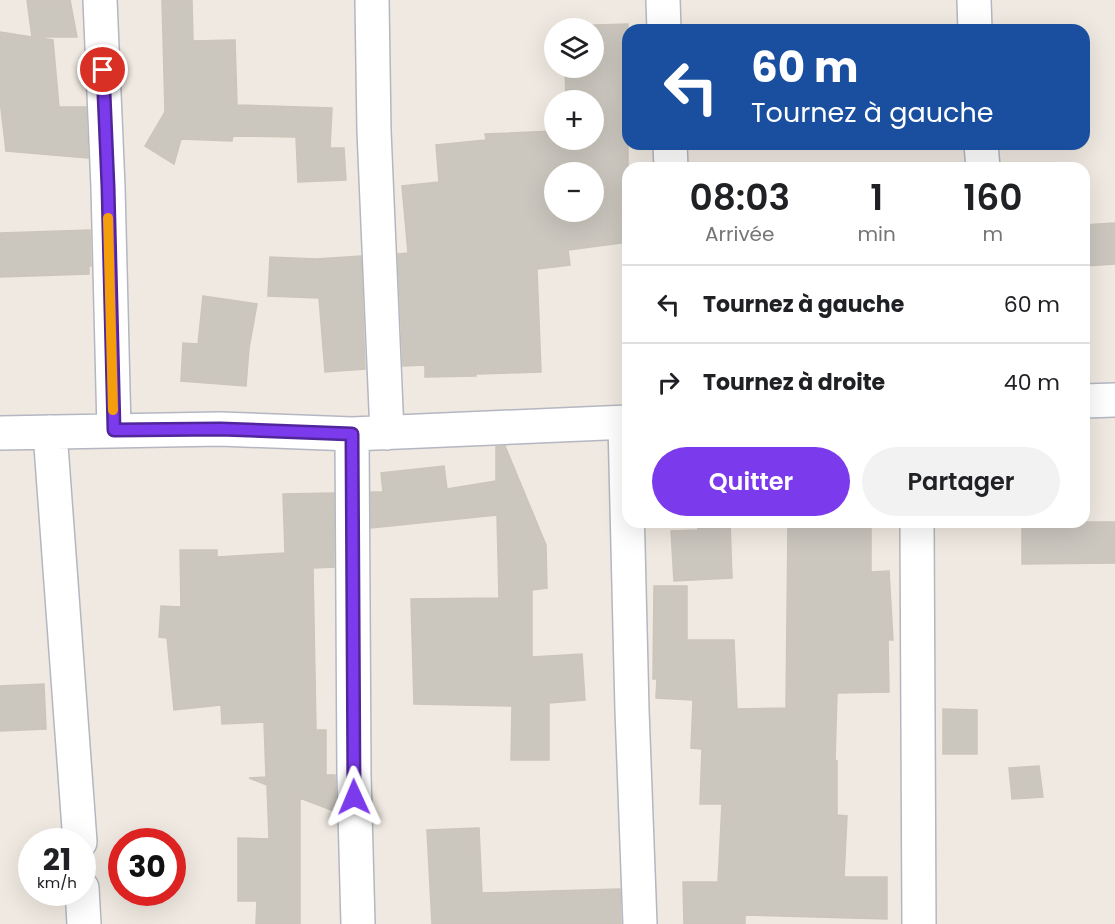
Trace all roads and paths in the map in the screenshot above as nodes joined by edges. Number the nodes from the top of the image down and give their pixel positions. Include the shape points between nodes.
1 (100, 0) edge
2 (372, 0) edge
3 (663, 0) edge
4 (974, 0) edge
5 (664, 24) edge
6 (975, 24) edge
7 (1115, 400) edge
8 (1090, 401) edge
9 (622, 422) edge
10 (114, 430) junction
11 (50, 432) junction
12 (0, 433) edge
13 (352, 434) junction
14 (387, 434) junction
15 (629, 528) edge
16 (917, 528) edge
17 (79, 828) edge
18 (83, 906) edge
19 (84, 924) edge
20 (358, 924) edge
21 (640, 924) edge
22 (919, 924) edge

1 - 10 street
2 - 14 street
3 - 5 street
4 - 6 street
7 - 8 street
9 - 14 street
10 - 11 street
10 - 13 street
11 - 12 street
11 - 17 street
13 - 14 street
13 - 20 street
15 - 21 street
16 - 22 street
18 - 19 street

